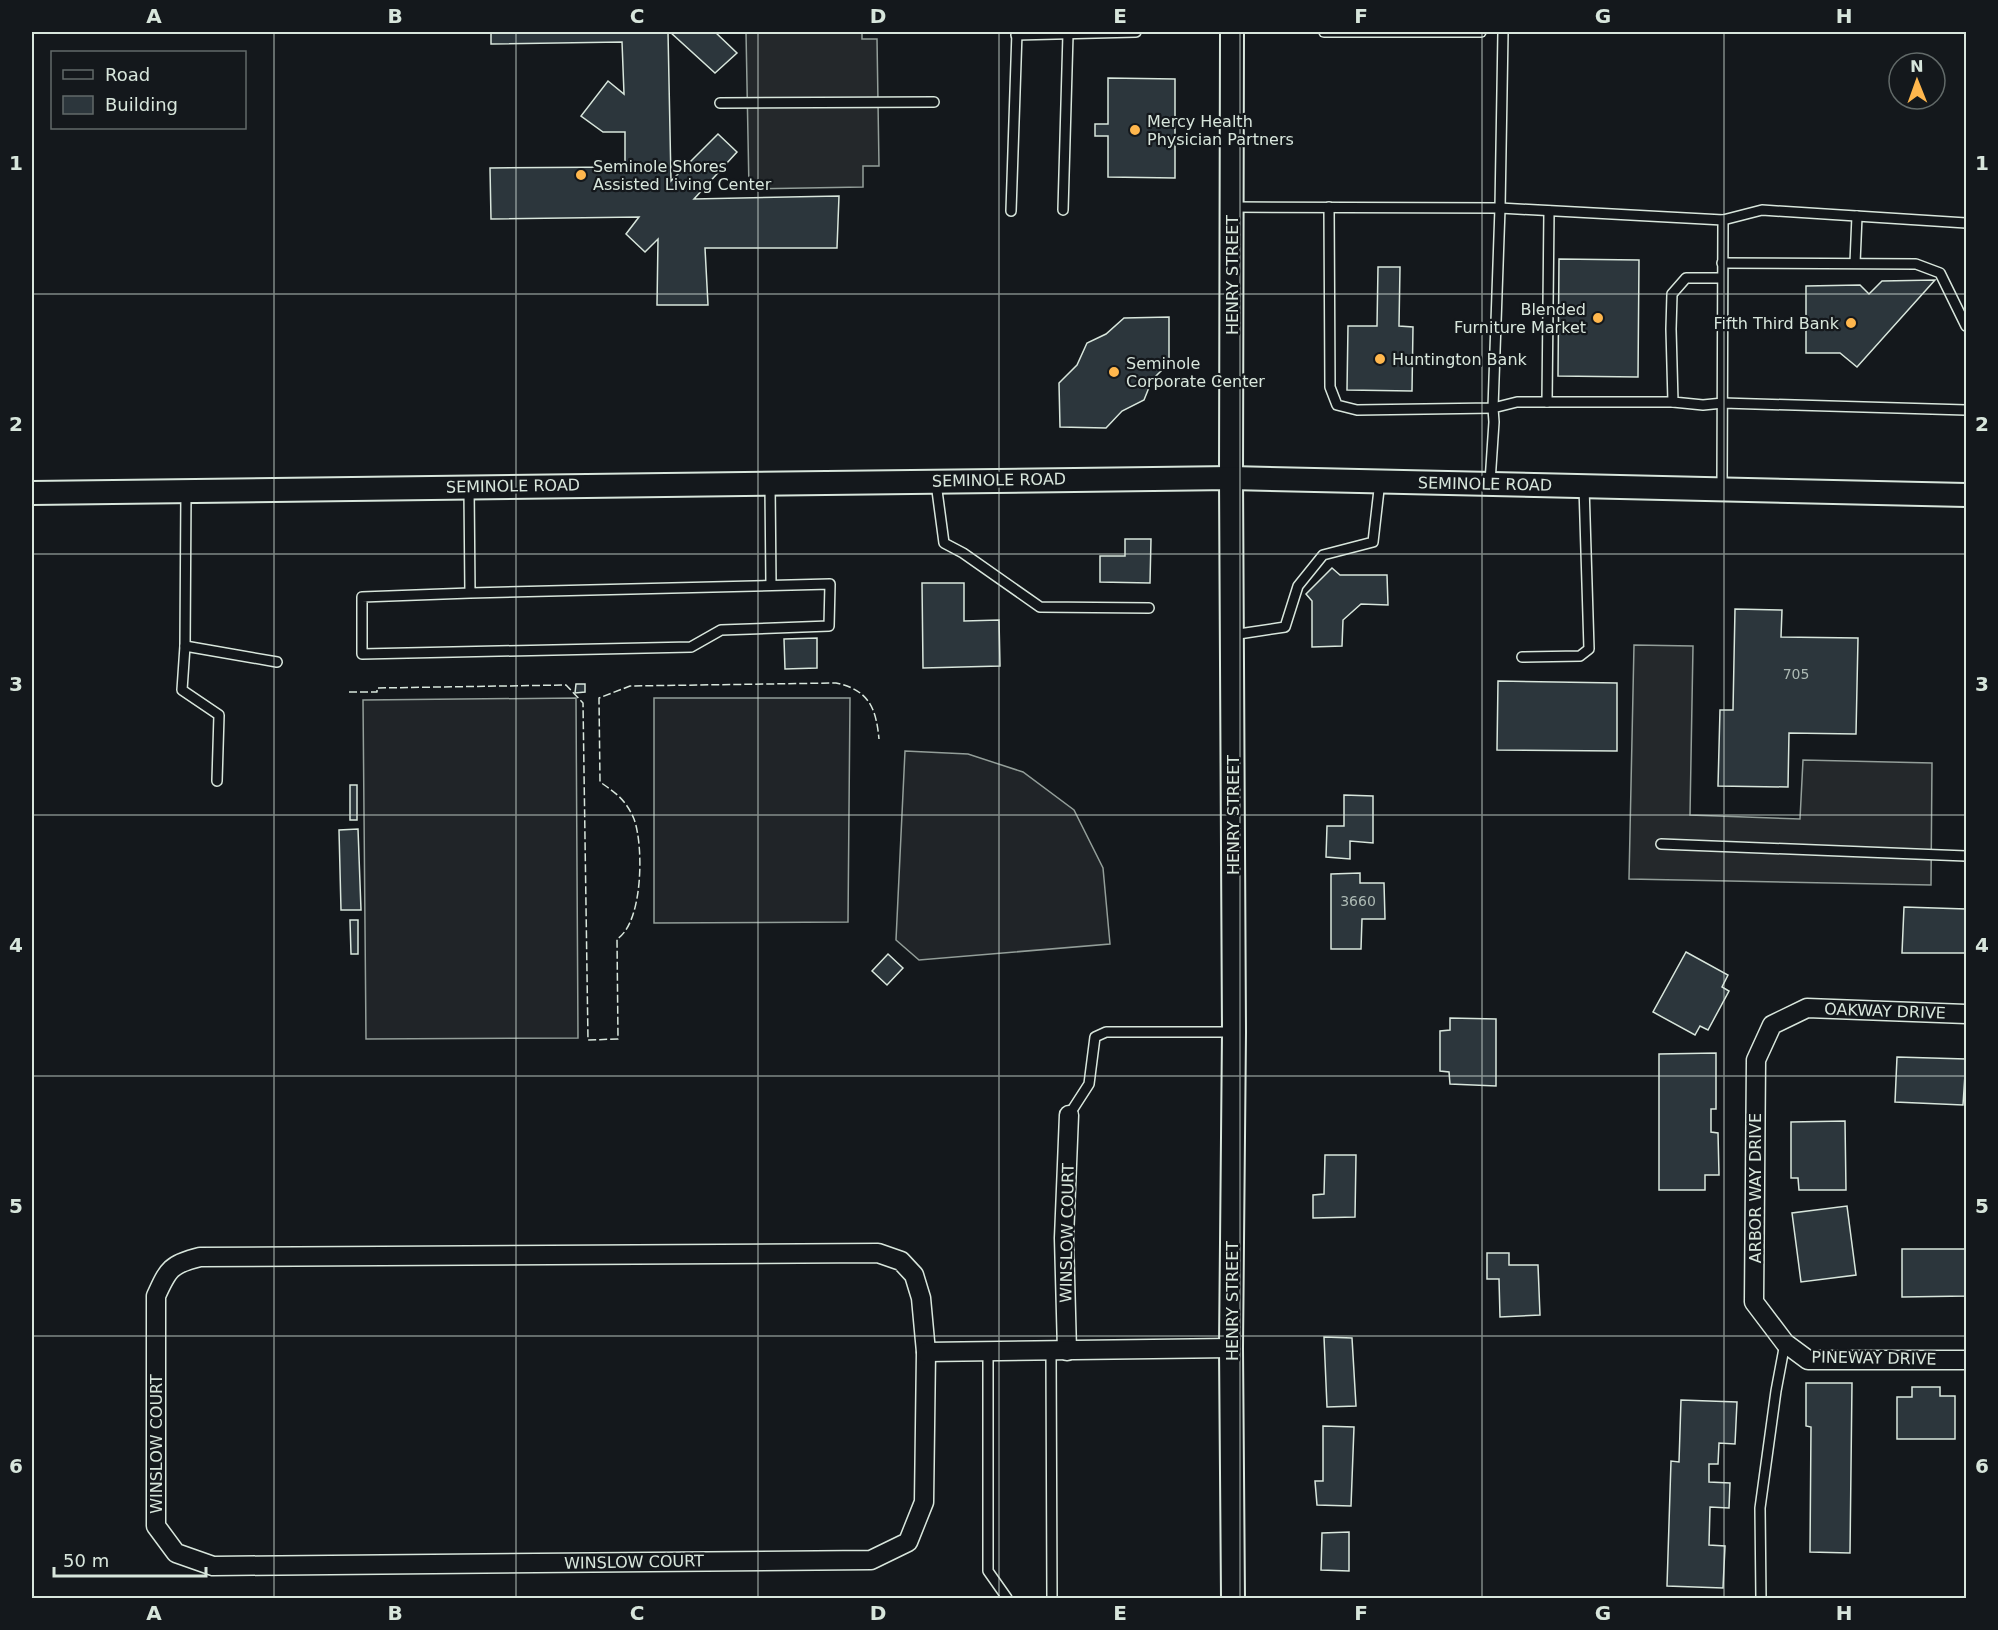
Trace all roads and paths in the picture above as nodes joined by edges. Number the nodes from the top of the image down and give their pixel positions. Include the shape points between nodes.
1 (1136, 32) edge
2 (1232, 32) edge
3 (1324, 32) edge
4 (1481, 32) edge
5 (1503, 32) edge
6 (1017, 33) edge
7 (1068, 34) junction
8 (934, 102) dead end
9 (720, 103) dead end
10 (1232, 207) junction
11 (1329, 207) junction
12 (1500, 208) junction
13 (1063, 210) dead end
14 (1011, 211) dead end
15 (1549, 211) junction
16 (1857, 216) junction
17 (1723, 220) junction
18 (1966, 223) edge
19 (1855, 262) junction
20 (1722, 263) junction
21 (1722, 278) junction
22 (1966, 326) edge
23 (1547, 402) junction
24 (1673, 402) junction
25 (1723, 404) junction
26 (1493, 408) junction
27 (1966, 410) edge
28 (1231, 478) junction
29 (936, 481) junction
30 (1380, 481) junction
31 (770, 483) junction
32 (1490, 484) junction
33 (1584, 486) junction
34 (469, 487) junction
35 (1722, 489) junction
36 (186, 491) junction
37 (32, 493) edge
38 (1966, 495) edge
39 (771, 585) junction
40 (470, 592) junction
41 (1149, 608) dead end
42 (1232, 635) junction
43 (185, 646) junction
44 (1522, 657) dead end
45 (277, 662) dead end
46 (217, 782) dead end
47 (1661, 844) dead end
48 (1966, 856) edge
49 (1966, 1014) edge
50 (1772, 1025) joint
51 (1234, 1032) junction
52 (1069, 1114) joint
53 (1785, 1343) junction
54 (1231, 1348) junction
55 (1059, 1351) junction
56 (926, 1352) junction
57 (988, 1352) junction
58 (1966, 1360) edge
59 (1007, 1599) edge
60 (1052, 1599) edge
61 (1233, 1599) edge
62 (1761, 1599) edge

1 - 7 lane
2 - 10 street, HENRY STREET
3 - 4 lane
5 - 12 lane
6 - 7 lane
6 - 14 lane
7 - 13 lane
8 - 9 lane
10 - 11 lane
10 - 28 street, HENRY STREET
11 - 12 lane
11 - 26 lane via 1330,387 1337,405 1357,410
12 - 15 lane
12 - 26 lane
15 - 17 lane
15 - 23 lane
16 - 17 lane via 1762,210
16 - 18 lane
16 - 19 lane
17 - 20 lane
19 - 20 lane
19 - 22 lane via 1916,264 1940,273
20 - 21 lane
21 - 24 lane via 1686,278 1672,294
21 - 25 lane
23 - 24 lane
23 - 26 lane via 1517,402
24 - 25 lane
25 - 27 lane
25 - 35 lane
26 - 32 lane
28 - 29 street, SEMINOLE ROAD
28 - 30 street, SEMINOLE ROAD
28 - 42 street, HENRY STREET
29 - 31 street, SEMINOLE ROAD
29 - 41 lane via 944,543 1040,607
30 - 32 street, SEMINOLE ROAD
30 - 42 lane via 1373,542 1323,555 1298,586 1285,627
31 - 34 street, SEMINOLE ROAD
31 - 39 lane
32 - 33 street, SEMINOLE ROAD
33 - 35 street, SEMINOLE ROAD
33 - 44 lane via 1588,649 1580,656
34 - 36 street, SEMINOLE ROAD
34 - 40 lane
35 - 38 street, SEMINOLE ROAD
36 - 37 street, SEMINOLE ROAD
36 - 43 lane
39 - 40 lane
39 - 40 lane via 830,584 829,626 721,630 691,647 362,654 362,597
42 - 51 street, HENRY STREET
43 - 45 lane
43 - 46 lane via 182,690 219,715
47 - 48 lane
49 - 50 street, OAKWAY DRIVE via 1808,1008
50 - 53 street, ARBOR WAY DRIVE via 1756,1060 1754,1302
51 - 52 lane via 1106,1032 1095,1037 1089,1084
51 - 54 street, HENRY STREET
52 - 55 street, WINSLOW COURT
53 - 58 street, PINEWAY DRIVE via 1808,1360
53 - 62 lane via 1760,1508
54 - 55 street
54 - 61 street, HENRY STREET
55 - 57 street
55 - 60 lane
56 - 56 street, WINSLOW COURT via 921,1298 914,1275 901,1261 878,1253 200,1257 178,1262 165,1276 156,1296 156,1526 176,1553 213,1566 871,1560 908,1542 924,1502
56 - 57 street
57 - 59 lane via 988,1572

